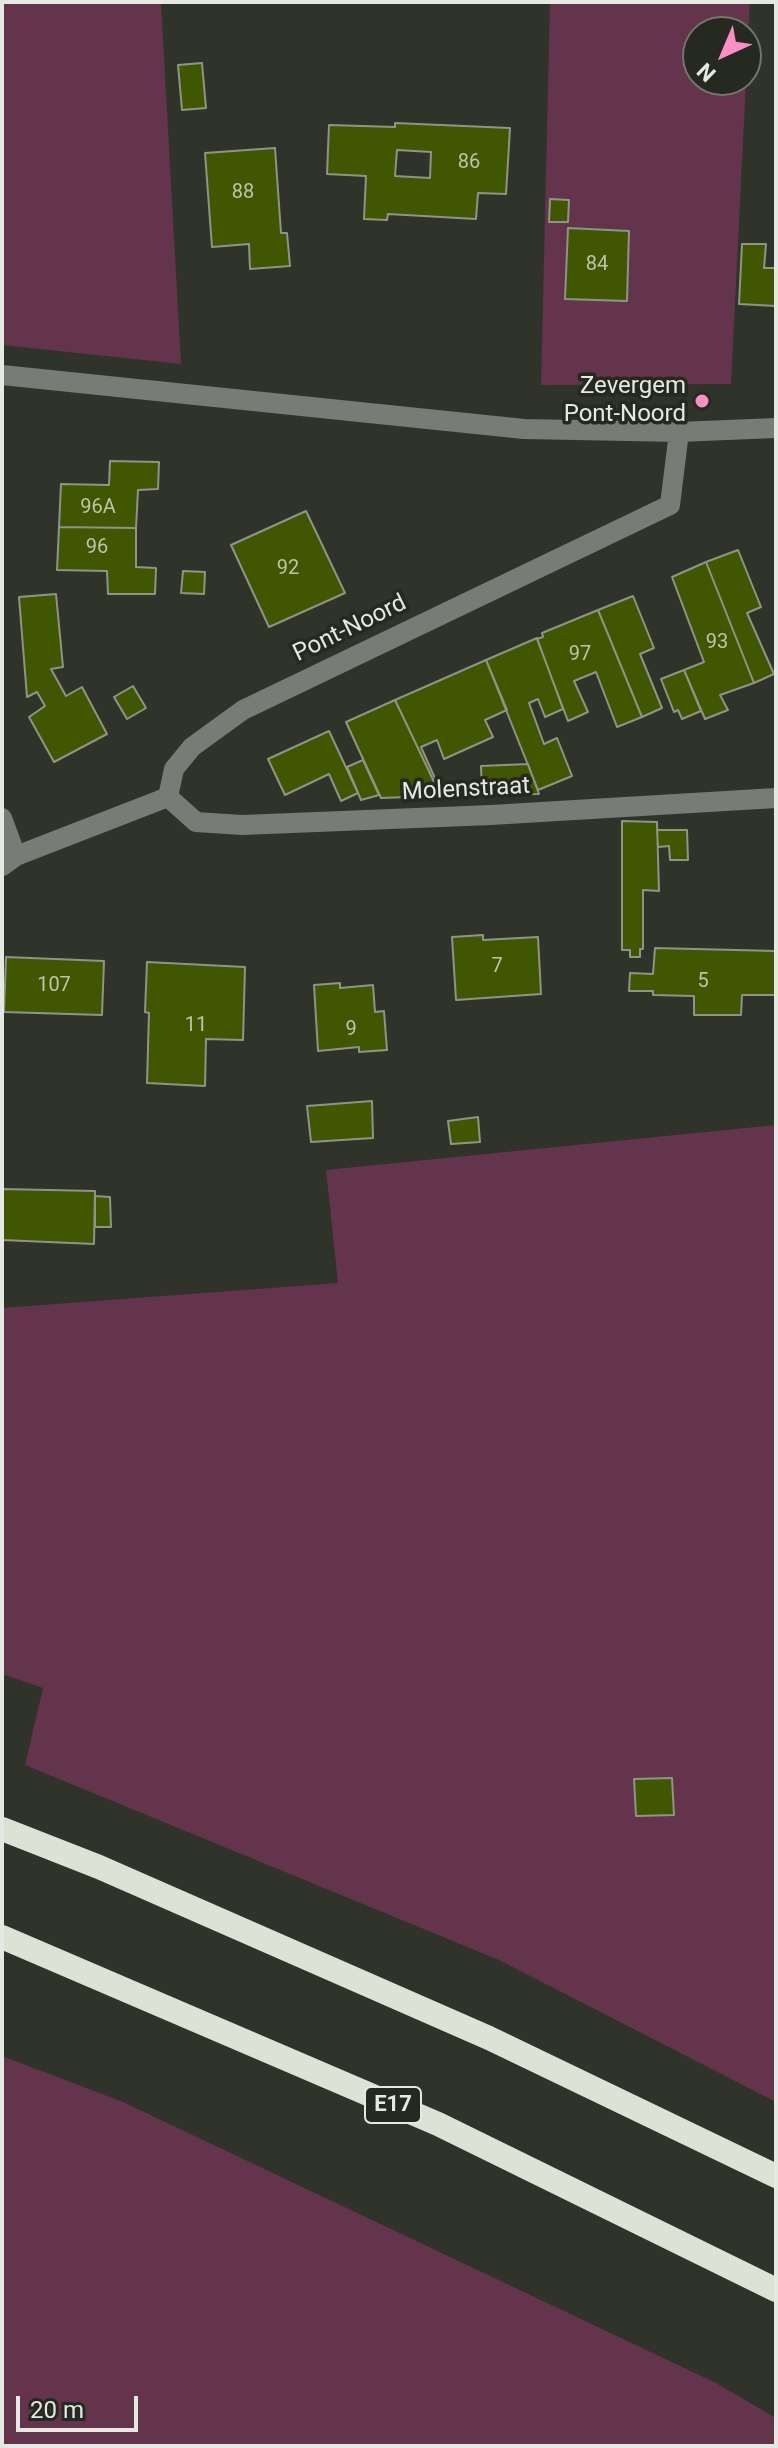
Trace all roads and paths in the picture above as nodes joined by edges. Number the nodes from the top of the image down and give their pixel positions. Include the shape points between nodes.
1 (2, 375) edge
2 (776, 428) edge
3 (679, 432) junction
4 (168, 797) junction
5 (776, 798) edge
6 (2, 818) edge
7 (9, 861) edge
8 (2, 1829) edge
9 (2, 1937) edge
10 (776, 2176) edge
11 (776, 2290) edge

1 - 3 street via 524,429
2 - 3 street
3 - 4 street, Pont-Noord via 670,505 243,710 192,747 174,769
4 - 5 street, Molenstraat via 196,822 242,825
4 - 7 street
6 - 7 street
8 - 10 highway via 489,2038
9 - 11 highway, E17 via 438,2124

